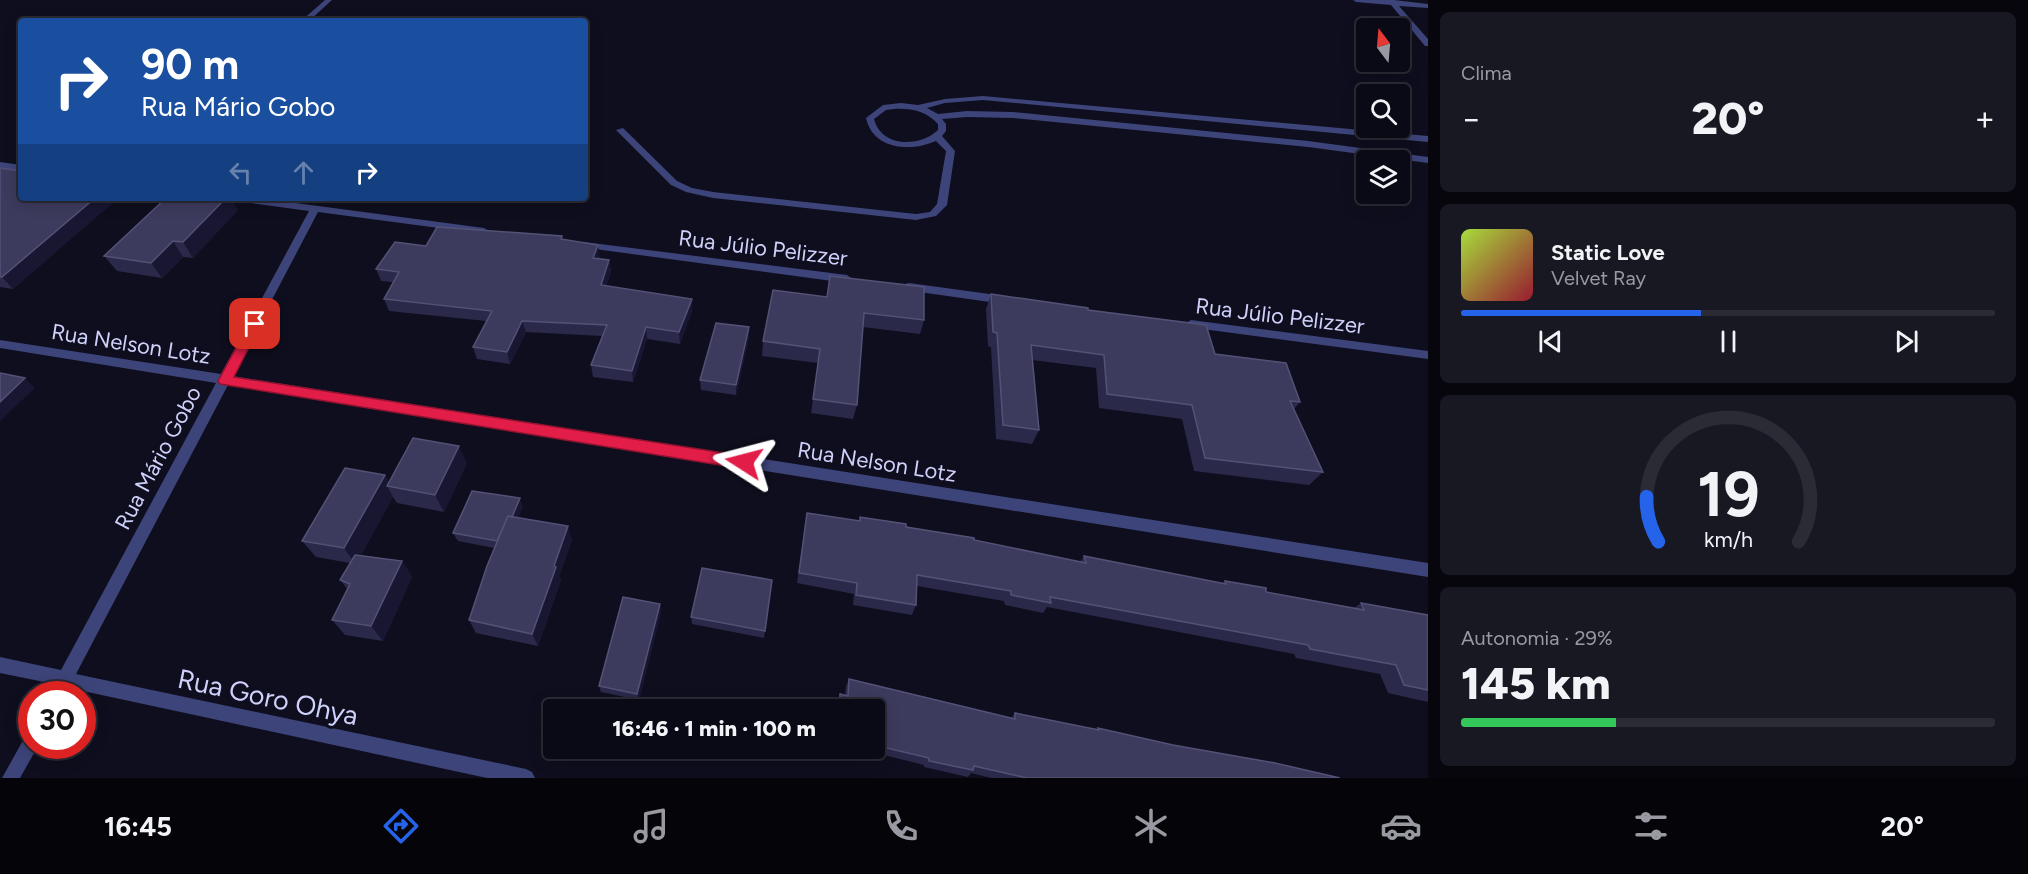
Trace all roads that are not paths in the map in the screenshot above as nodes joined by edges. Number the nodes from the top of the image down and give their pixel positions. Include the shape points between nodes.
1 (328, 0) edge
2 (1356, 0) edge
3 (1392, 2) edge
4 (1428, 6) edge
5 (308, 18) edge
6 (1428, 44) edge
7 (918, 108) junction
8 (937, 117) junction
9 (620, 130) dead end
10 (938, 137) junction
11 (1428, 139) edge
12 (1428, 160) edge
13 (0, 165) edge
14 (18, 168) edge
15 (258, 201) edge
16 (315, 209) junction
17 (492, 232) edge
18 (575, 243) edge
19 (860, 281) edge
20 (895, 285) edge
21 (1013, 301) edge
22 (1179, 323) edge
23 (0, 344) edge
24 (1428, 356) edge
25 (225, 381) junction
26 (1428, 570) edge
27 (0, 665) edge
28 (65, 679) junction
29 (22, 759) edge
30 (12, 778) edge
31 (526, 778) edge

1 - 5 street
2 - 3 street
3 - 4 street
3 - 6 street
7 - 8 street
7 - 10 street via 883,108 870,118 870,125 882,138 906,145 919,145
7 - 11 street via 983,98
8 - 10 street via 942,124
8 - 12 street via 1012,115 1308,144
9 - 10 street via 674,183 688,190 916,217 933,214 942,205 951,152
13 - 14 street
15 - 16 street
16 - 17 street
16 - 25 street, Rua Mário Gobo
18 - 19 street, Rua Júlio Pelizzer
20 - 21 street
22 - 24 street, Rua Júlio Pelizzer
23 - 25 street, Rua Nelson Lotz
25 - 26 street, Rua Nelson Lotz
25 - 28 street, Rua Mário Gobo
27 - 28 street, Rua Goro Ohya
28 - 31 street, Rua Goro Ohya
29 - 30 street

